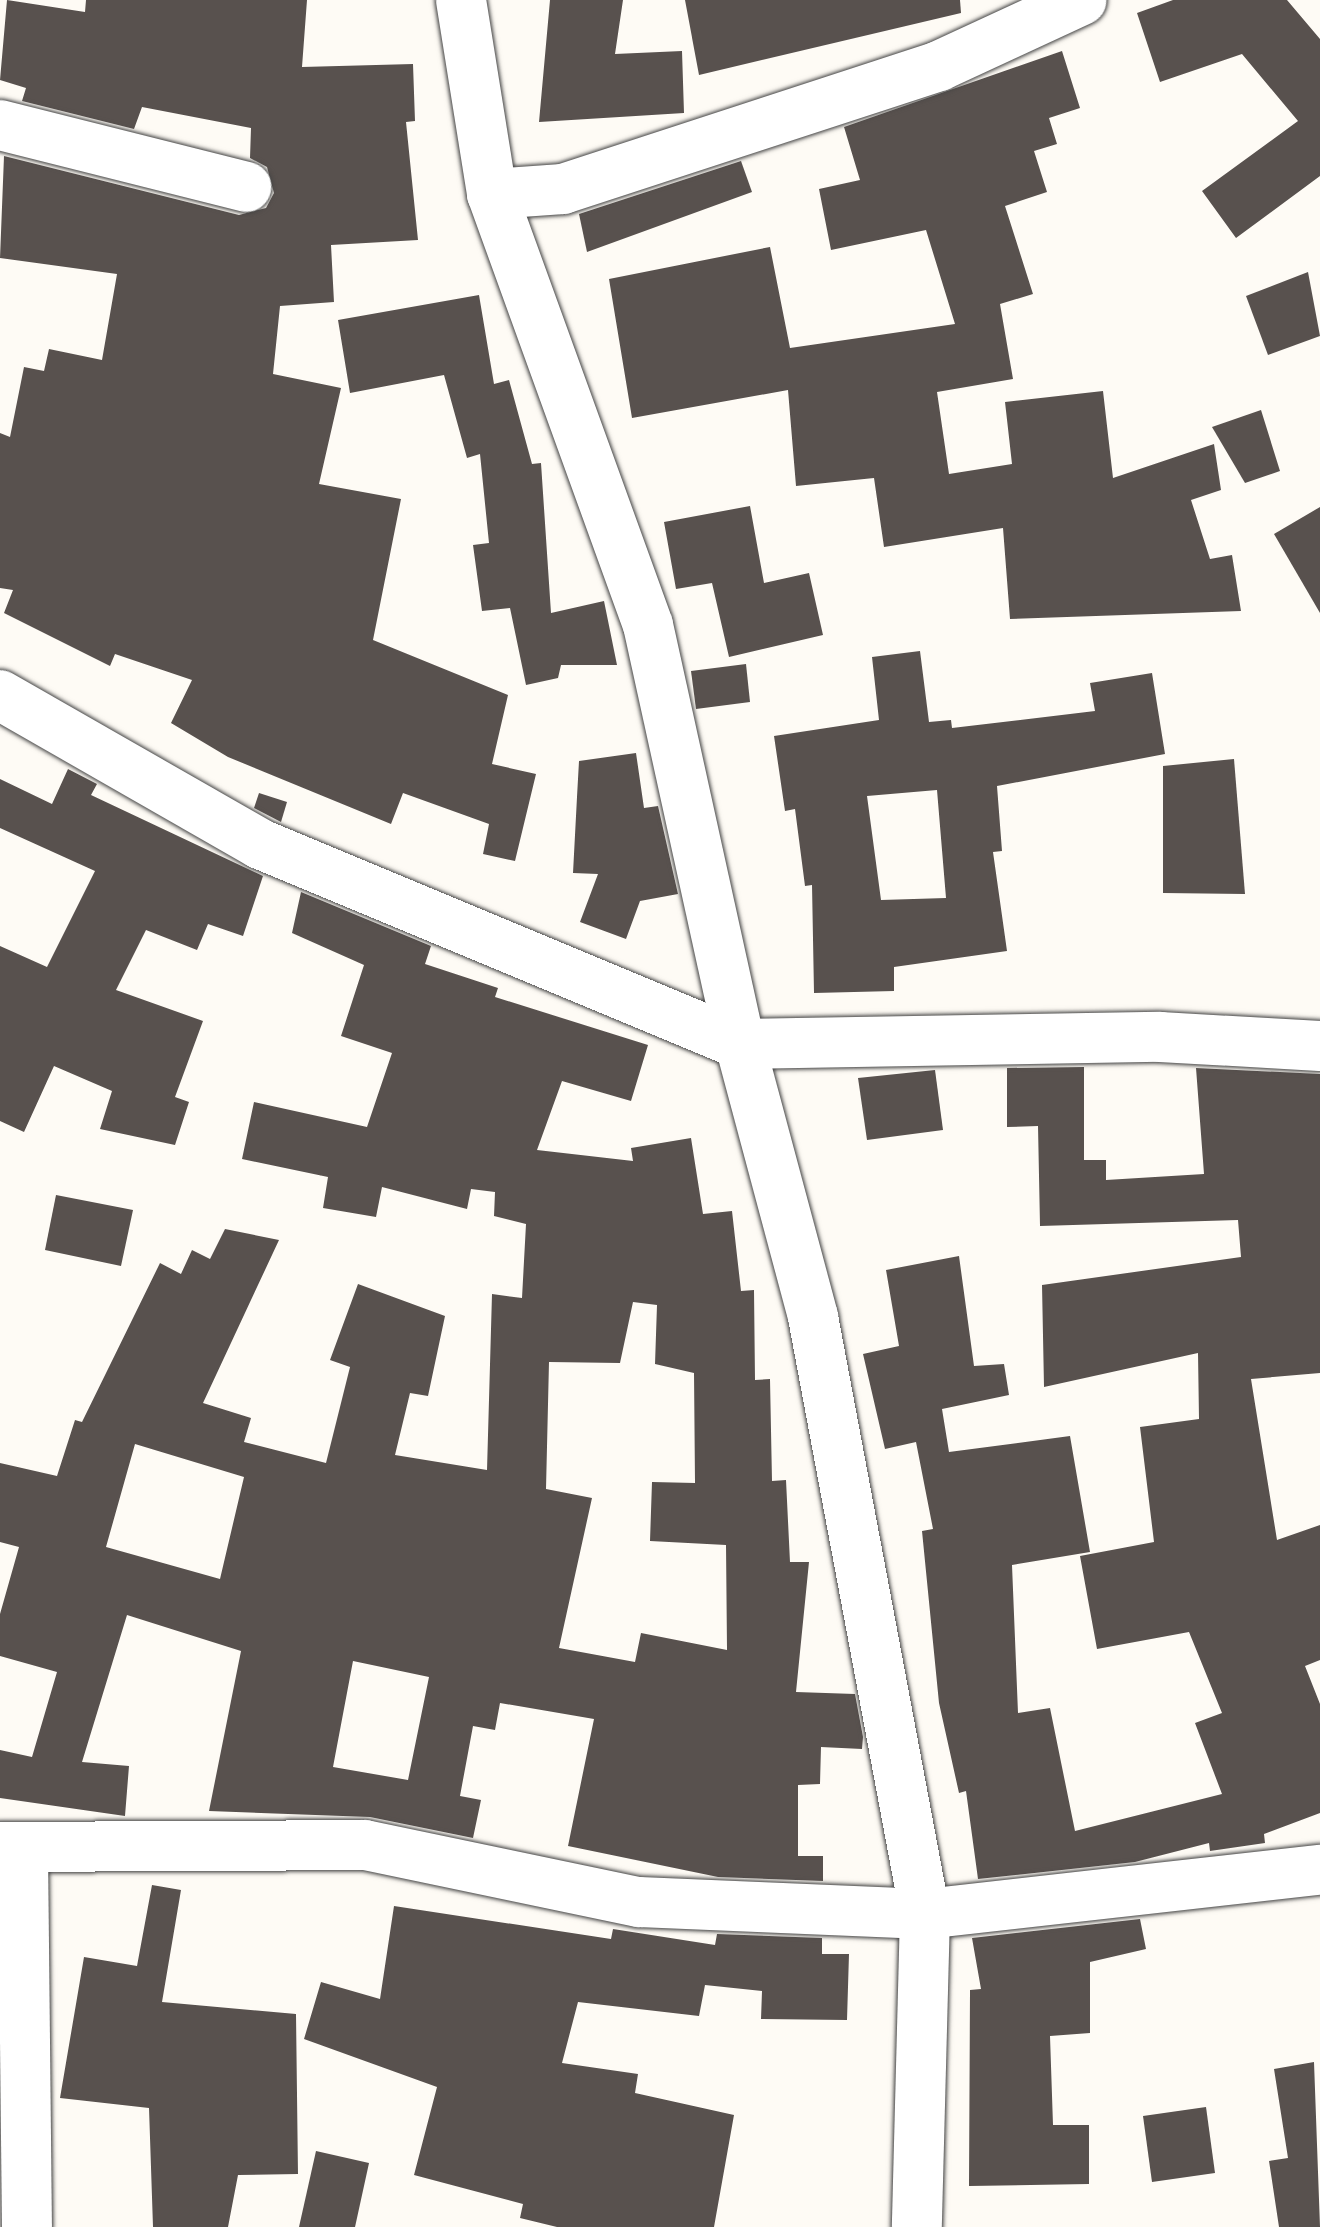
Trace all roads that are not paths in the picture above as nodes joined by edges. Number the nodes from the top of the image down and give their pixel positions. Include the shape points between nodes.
1 (461, 0) edge
2 (1082, 0) edge
3 (0, 126) edge
4 (246, 187) dead end
5 (492, 194) junction
6 (0, 695) edge
7 (740, 1044) junction
8 (1320, 1046) edge
9 (12, 1848) edge
10 (1320, 1870) edge
11 (925, 1914) junction
12 (26, 2227) edge
13 (918, 2227) edge

1 - 5 street
2 - 5 street via 939,66 564,190
3 - 4 street
5 - 7 street via 648,625
6 - 7 street via 260,844
7 - 8 street via 1160,1038
7 - 11 street via 813,1317
9 - 11 street via 364,1844 639,1902
9 - 12 street
10 - 11 street
11 - 13 street

